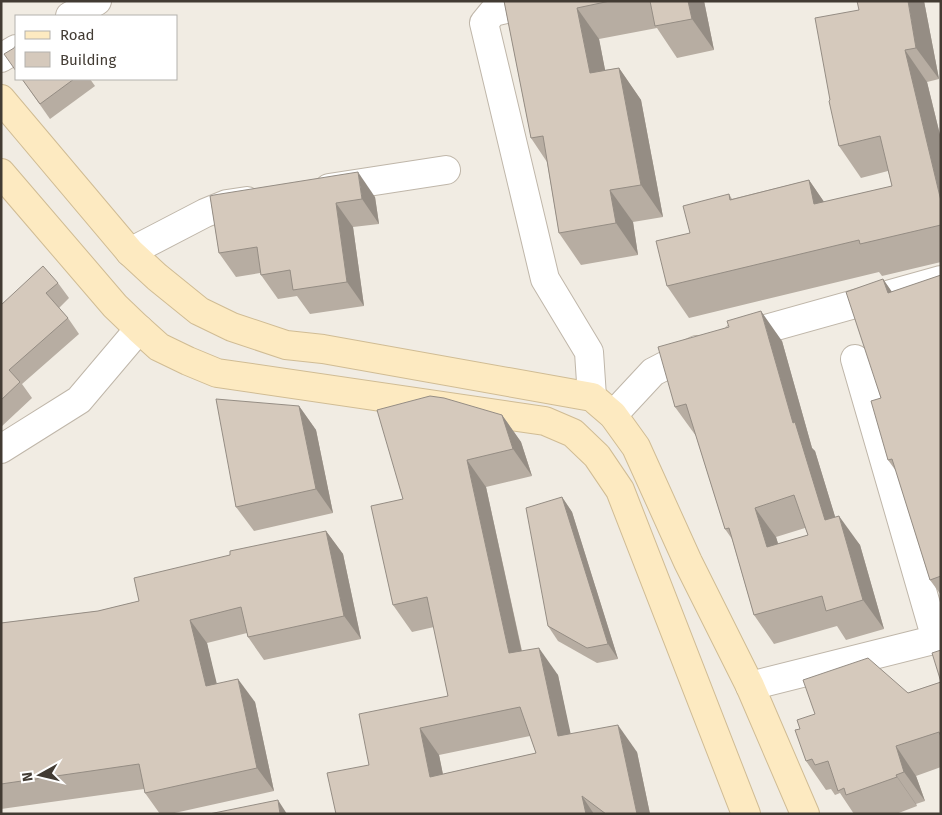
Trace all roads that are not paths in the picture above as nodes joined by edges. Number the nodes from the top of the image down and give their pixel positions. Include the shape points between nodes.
1 (543, 1) edge
2 (15, 49) edge
3 (1, 58) edge
4 (1, 99) edge
5 (446, 170) dead end
6 (1, 174) edge
7 (303, 192) edge
8 (275, 196) edge
9 (130, 252) junction
10 (941, 280) edge
11 (139, 329) junction
12 (855, 359) edge
13 (592, 397) junction
14 (613, 415) junction
15 (1, 449) edge
16 (938, 638) edge
17 (750, 686) junction
18 (746, 814) edge
19 (805, 814) edge

1 - 13 street via 493,12 484,23 545,279 589,352
2 - 3 street
4 - 9 street
5 - 7 street
6 - 11 street via 115,306
8 - 9 street via 227,204
9 - 13 street via 199,310 232,326 286,345
10 - 14 street via 712,344 653,372
11 - 15 street via 79,400
11 - 18 street via 159,347 217,373 545,421 573,434 597,456 620,490
12 - 16 street
13 - 14 street
14 - 17 street via 636,447 688,562
16 - 17 street
17 - 19 street

